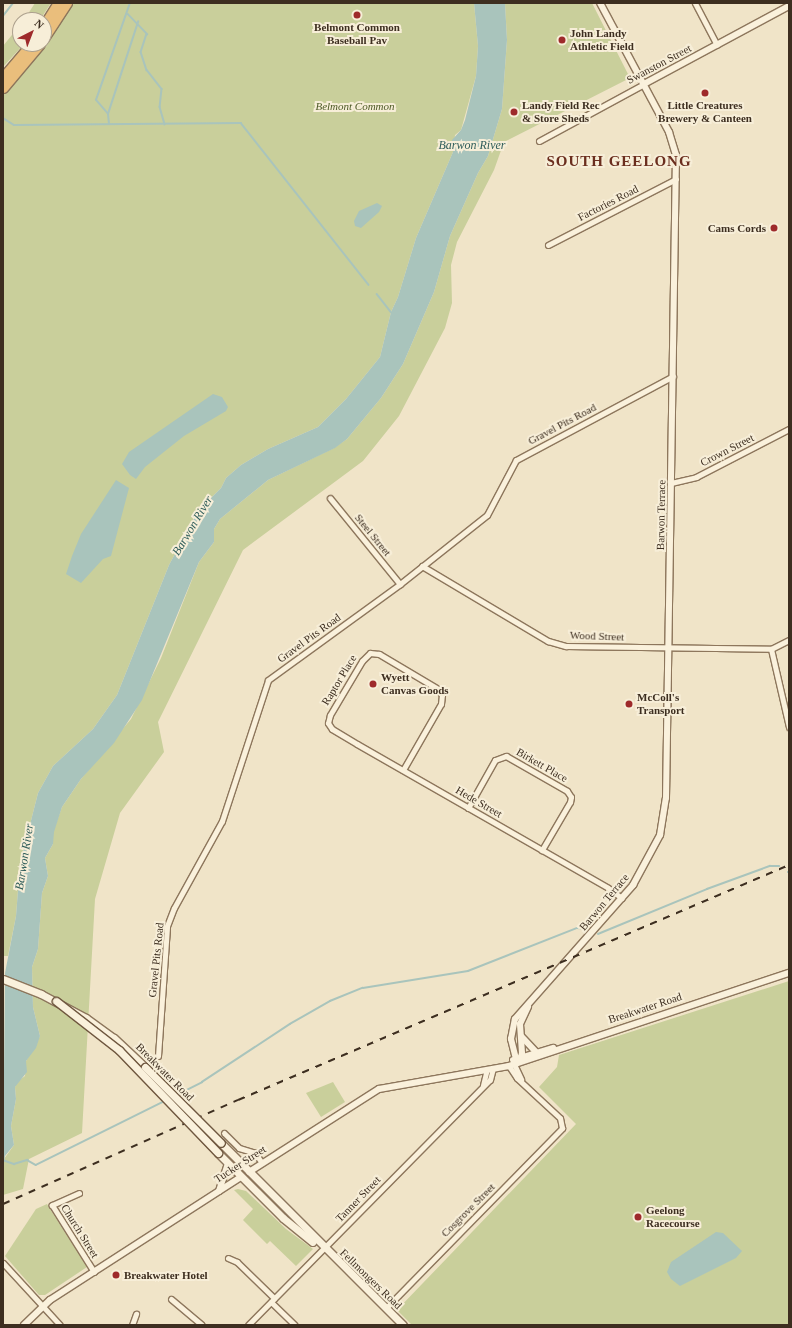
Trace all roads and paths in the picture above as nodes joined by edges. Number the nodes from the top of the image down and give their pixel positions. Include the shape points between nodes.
1 (58, 3) edge
2 (67, 3) edge
3 (600, 3) edge
4 (695, 3) edge
5 (789, 6) edge
6 (52, 13) edge
7 (52, 26) edge
8 (717, 45) junction
9 (24, 52) edge
10 (33, 52) edge
11 (3, 76) edge
12 (644, 84) junction
13 (3, 88) edge
14 (539, 141) dead end
15 (676, 179) junction
16 (548, 245) dead end
17 (672, 376) junction
18 (789, 429) edge
19 (671, 483) junction
20 (330, 498) dead end
21 (422, 566) junction
22 (400, 584) junction
23 (789, 640) edge
24 (668, 648) junction
25 (771, 650) junction
26 (328, 723) joint
27 (789, 727) edge
28 (403, 770) junction
29 (468, 808) junction
30 (542, 850) junction
31 (622, 898) junction
32 (789, 973) edge
33 (3, 979) edge
34 (56, 1001) junction
35 (532, 1001) junction
36 (520, 1027) junction
37 (569, 1045) joint
38 (548, 1051) junction
39 (536, 1052) junction
40 (158, 1056) dead end
41 (515, 1062) junction
42 (491, 1068) junction
43 (224, 1133) dead end
44 (262, 1163) junction
45 (228, 1164) junction
46 (249, 1172) junction
47 (241, 1177) junction
48 (219, 1191) junction
49 (79, 1194) dead end
50 (324, 1248) junction
51 (228, 1258) dead end
52 (3, 1263) edge
53 (94, 1272) junction
54 (172, 1299) dead end
55 (273, 1300) junction
56 (41, 1307) junction
57 (386, 1308) junction
58 (136, 1314) dead end
59 (24, 1325) edge
60 (60, 1325) edge
61 (132, 1325) edge
62 (202, 1325) edge
63 (248, 1325) edge
64 (295, 1325) edge
65 (403, 1325) edge

1 - 6 highway
2 - 7 highway
3 - 12 street, Barwon Terrace
4 - 8 street
5 - 8 street, Swanston Street
8 - 12 street, Swanston Street
9 - 11 highway
10 - 13 highway
12 - 14 street, Swanston Street
12 - 15 street, Barwon Terrace via 669,132 676,155
15 - 16 street, Factories Road
15 - 17 street, Barwon Terrace
17 - 19 street, Barwon Terrace
17 - 21 street, Gravel Pits Road via 516,460 487,515
18 - 19 street, Crown Street via 696,477
19 - 24 street, Barwon Terrace
20 - 22 street, Steel Street
21 - 22 street, Gravel Pits Road
21 - 24 street, Wood Street via 548,641 566,646
22 - 40 street, Gravel Pits Road via 268,680 222,821 174,908 167,926
23 - 25 street
24 - 25 street, Wood Street
24 - 31 street, Barwon Terrace via 666,798 660,835 649,860
25 - 27 street
26 - 28 street, Hede Street via 332,729
26 - 28 street, Raptor Place via 330,715 362,661 370,653 379,654 438,689 442,695 441,704
28 - 29 street, Hede Street
29 - 30 street, Hede Street
29 - 30 street, Birkett Place via 495,760 506,756 567,791 570,797 570,802
30 - 31 street, Hede Street
31 - 35 street, Barwon Terrace
32 - 37 street, Breakwater Road
33 - 34 main road, Breakwater Road
34 - 45 main road, Breakwater Road, bridge via 119,1050
34 - 46 main road, Breakwater Road, bridge via 99,1026 124,1047
35 - 36 street, Barwon Terrace
35 - 41 street, Barwon Terrace via 518,1014 513,1024 511,1039
36 - 39 street via 525,1042
36 - 41 street, Barwon Terrace
37 - 38 street, Tucker Street
38 - 39 street, Tucker Street
38 - 41 street
39 - 41 street, Tucker Street
41 - 42 street, Tucker Street
41 - 57 street, Cosgrove Street via 521,1080 560,1118 563,1124 559,1132
42 - 44 street, Tucker Street via 380,1089
42 - 50 street, Tanner Street via 481,1087
43 - 44 street via 239,1148 255,1153
44 - 46 street, Tucker Street
45 - 47 main road, Breakwater Road
45 - 48 street
46 - 47 main road, Tucker Street
46 - 50 main road, Fellmongers Road
47 - 48 street, Tucker Street
47 - 50 main road, Fellmongers Road via 283,1218
48 - 53 street, Tucker Street
49 - 53 street, Church Street via 52,1206
50 - 55 street, Tanner Street
50 - 57 main road, Fellmongers Road
51 - 55 street via 237,1262
52 - 56 street
53 - 56 street, Tucker Street
54 - 62 street
55 - 63 street, Tanner Street
55 - 64 street
56 - 59 street, Tucker Street
56 - 60 street
57 - 65 main road, Fellmongers Road
58 - 61 street

